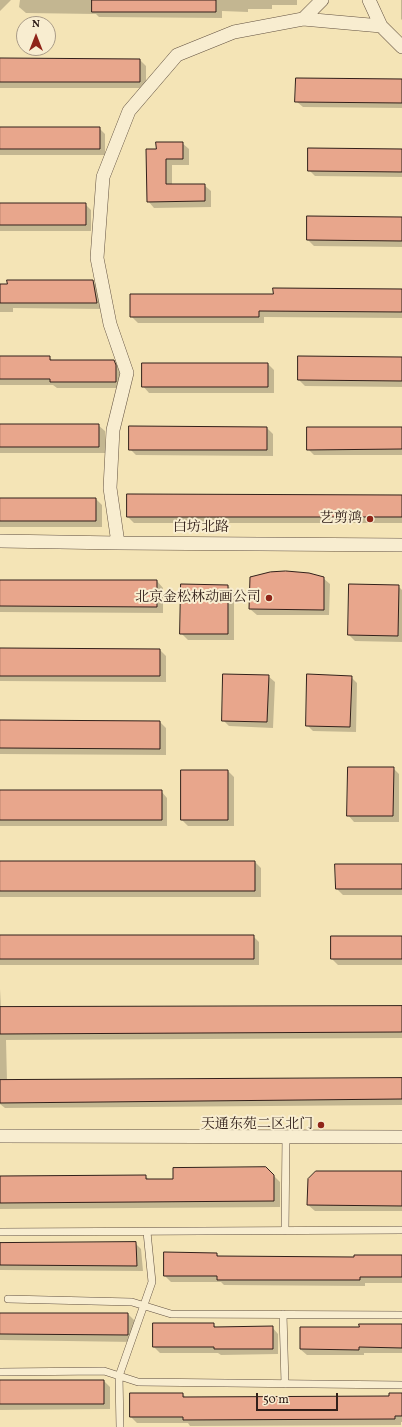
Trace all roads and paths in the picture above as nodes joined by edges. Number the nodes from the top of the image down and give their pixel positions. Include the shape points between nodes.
1 (322, 0) edge
2 (369, 0) edge
3 (303, 19) junction
4 (381, 26) junction
5 (402, 47) edge
6 (0, 541) edge
7 (118, 544) junction
8 (402, 544) edge
9 (0, 1136) edge
10 (286, 1136) junction
11 (402, 1137) edge
12 (402, 1230) edge
13 (285, 1231) junction
14 (0, 1232) edge
15 (147, 1232) junction
16 (8, 1299) dead end
17 (144, 1306) junction
18 (283, 1314) junction
19 (402, 1315) edge
20 (0, 1372) edge
21 (119, 1376) junction
22 (285, 1384) junction
23 (402, 1385) edge
24 (120, 1427) edge

1 - 3 street
2 - 4 street
3 - 4 street
3 - 7 street via 234,32 177,55 129,111 103,177 97,258 110,324 127,373 113,430 112,445 110,488
4 - 5 street
6 - 7 street, 白坊北路
7 - 8 street, 白坊北路
9 - 10 street
10 - 11 street
10 - 13 lane
12 - 13 lane
13 - 15 lane
14 - 15 lane
15 - 17 lane via 152,1282
16 - 17 lane via 132,1302
17 - 18 lane via 171,1314
17 - 21 lane
18 - 19 lane
18 - 22 lane
20 - 21 lane via 104,1371
21 - 22 lane via 138,1382
21 - 24 lane
22 - 23 lane

